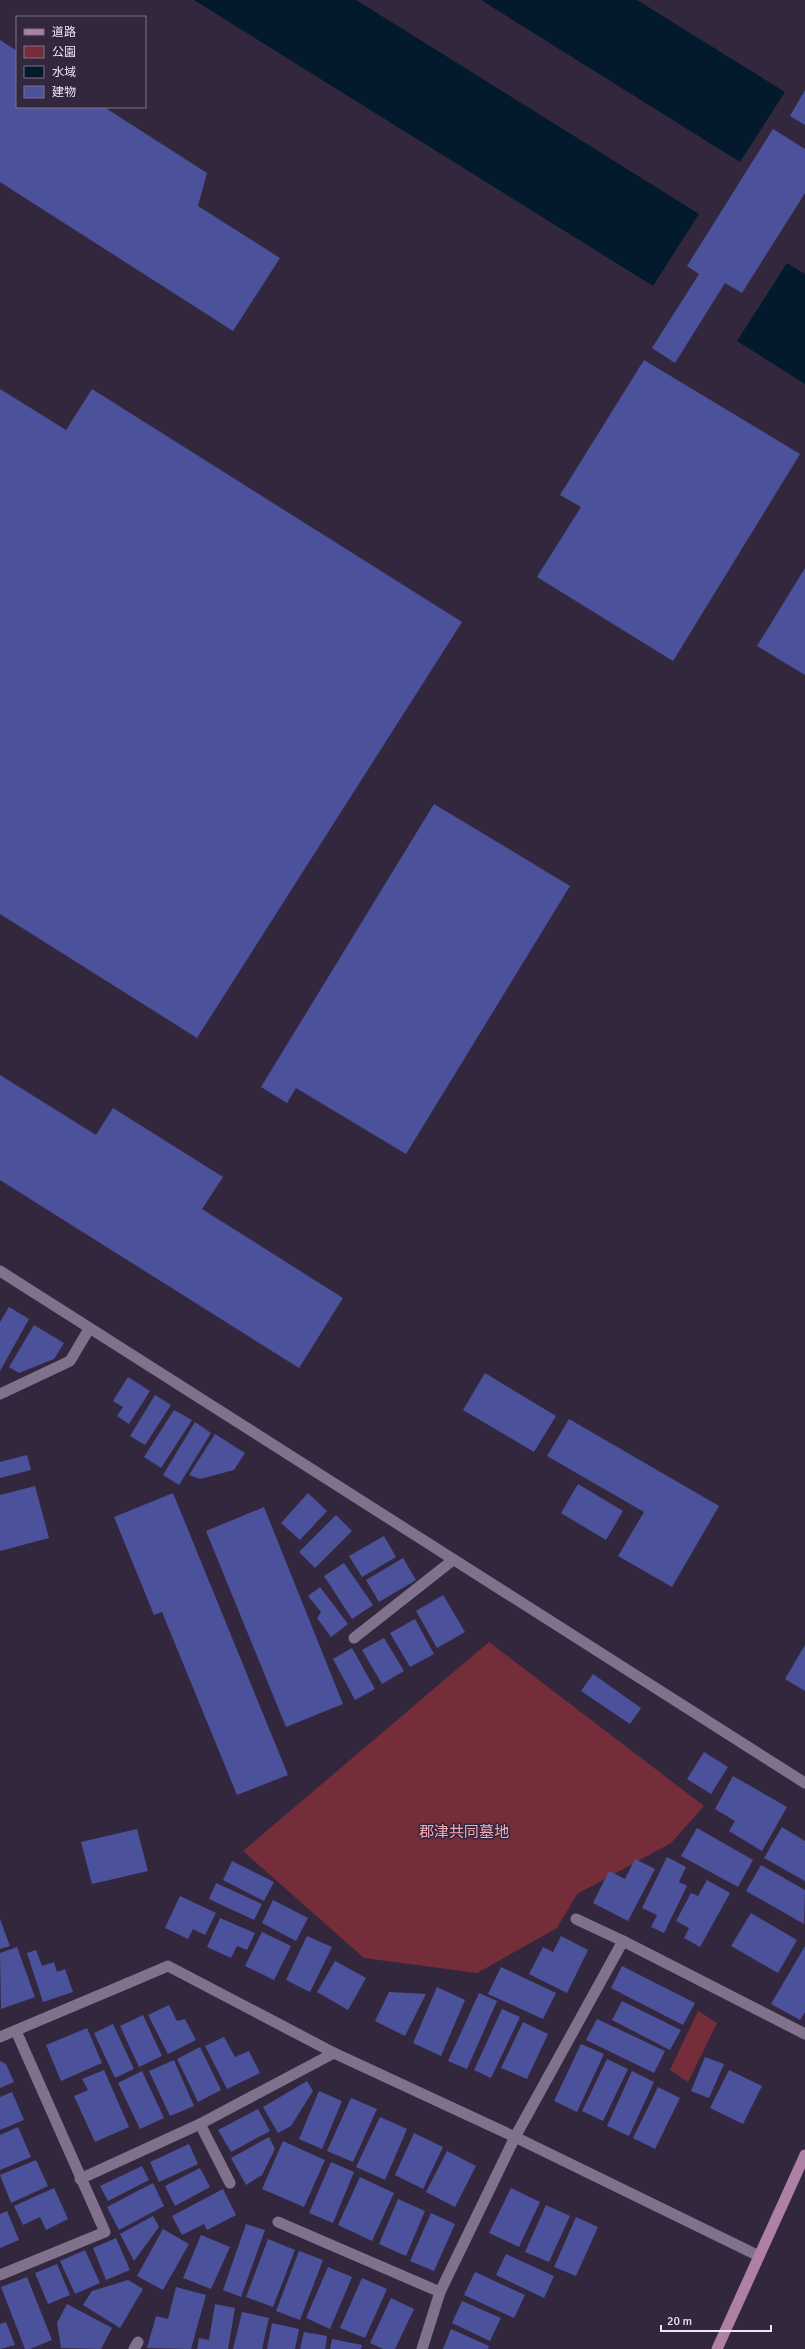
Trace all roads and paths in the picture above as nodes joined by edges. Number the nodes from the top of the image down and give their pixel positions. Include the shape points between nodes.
1 (0, 1271) edge
2 (89, 1329) junction
3 (0, 1394) edge
4 (453, 1560) junction
5 (354, 1638) dead end
6 (805, 1783) edge
7 (576, 1919) dead end
8 (623, 1941) junction
9 (16, 2031) junction
10 (805, 2034) edge
11 (0, 2037) edge
12 (334, 2053) junction
13 (200, 2124) junction
14 (515, 2136) junction
15 (805, 2154) edge
16 (80, 2178) junction
17 (230, 2183) dead end
18 (278, 2222) dead end
19 (759, 2256) junction
20 (0, 2275) edge
21 (440, 2292) junction
22 (422, 2349) edge
23 (717, 2349) edge

1 - 2 street
2 - 3 street via 70,1362
2 - 4 street
4 - 5 street
4 - 6 street
7 - 8 street
8 - 10 street
8 - 14 street
9 - 11 street
9 - 12 street via 168,1966
9 - 16 street
12 - 13 street
12 - 14 street
13 - 16 street
13 - 17 street
14 - 19 street
14 - 21 street
15 - 19 main road
16 - 20 street via 105,2232
18 - 21 street
19 - 23 main road
21 - 22 street

